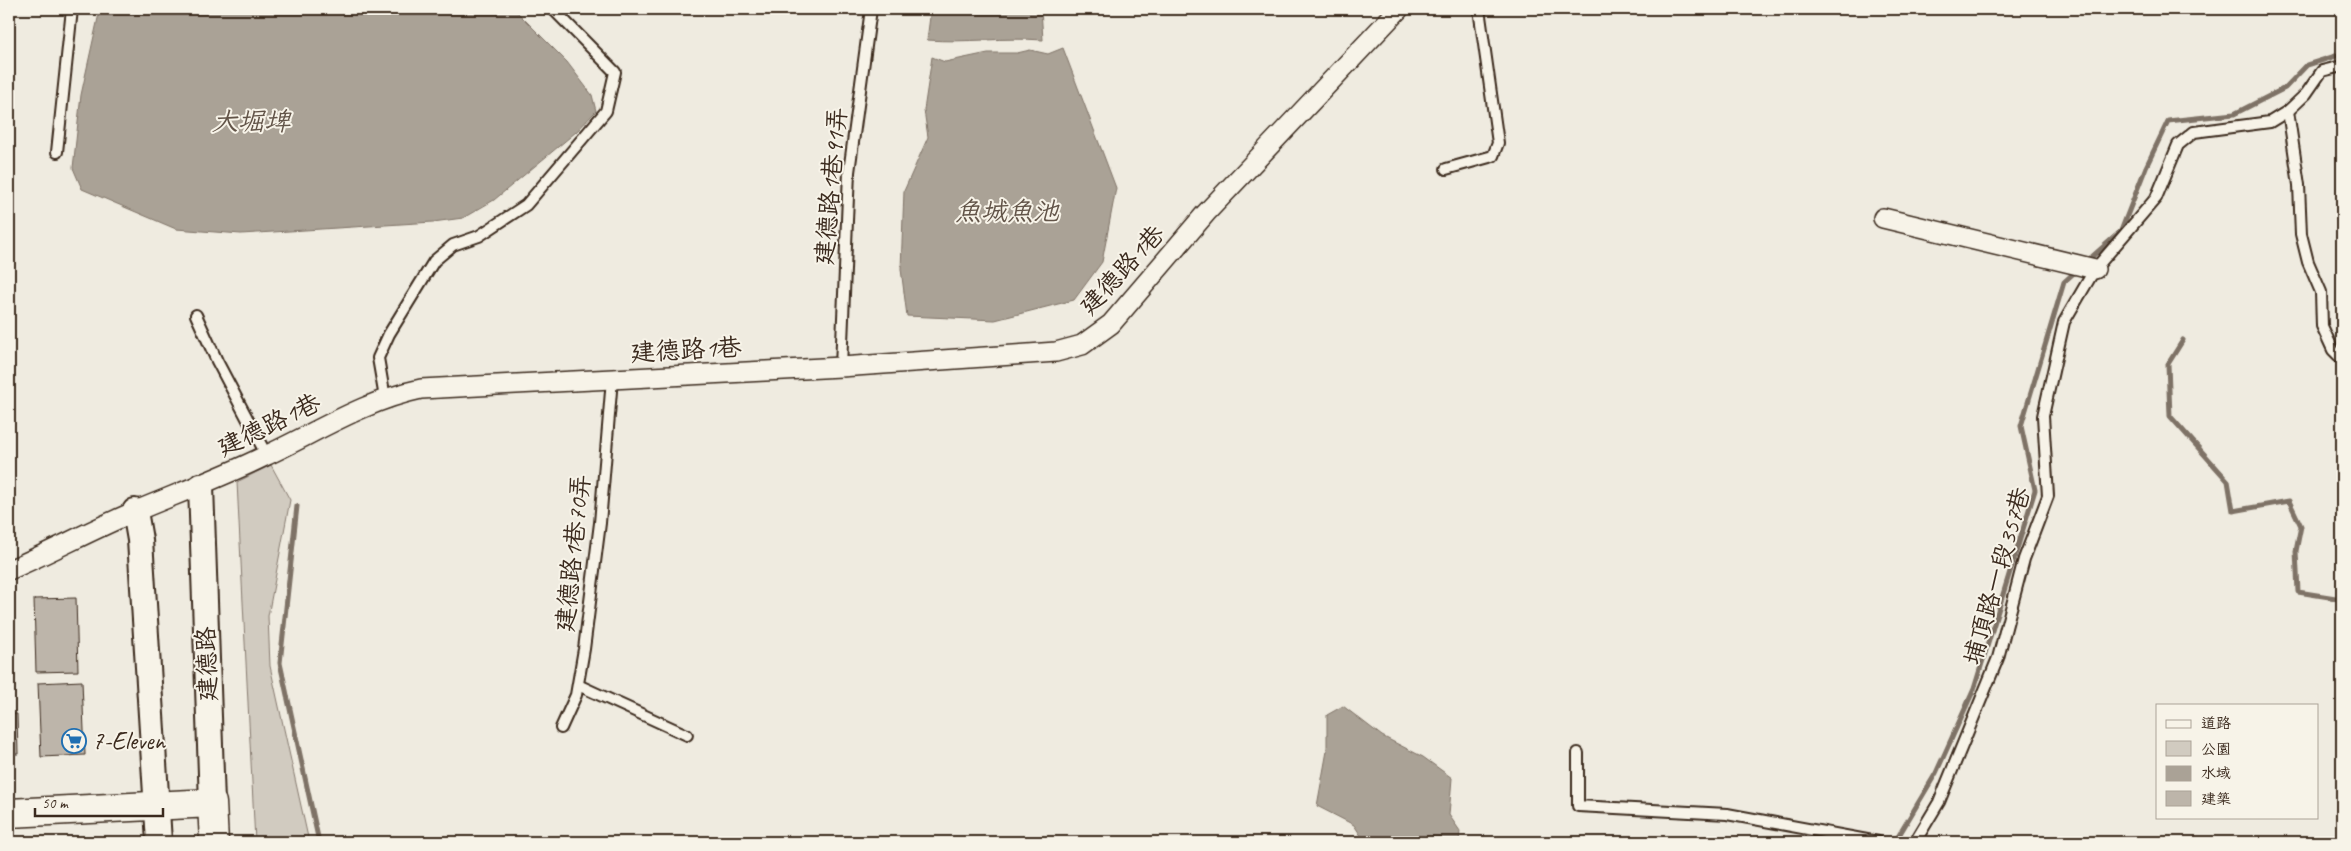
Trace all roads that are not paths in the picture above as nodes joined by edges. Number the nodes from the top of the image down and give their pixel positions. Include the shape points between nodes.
1 (72, 9) edge
2 (553, 9) edge
3 (871, 9) edge
4 (1399, 9) edge
5 (1479, 9) edge
6 (2342, 66) edge
7 (2288, 111) junction
8 (57, 152) dead end
9 (1446, 169) dead end
10 (1883, 218) dead end
11 (2095, 269) junction
12 (196, 314) dead end
13 (2342, 359) edge
14 (841, 367) junction
15 (612, 379) junction
16 (384, 398) junction
17 (266, 456) junction
18 (201, 486) junction
19 (135, 511) junction
20 (9, 570) edge
21 (578, 685) junction
22 (560, 728) dead end
23 (687, 735) dead end
24 (1578, 753) dead end
25 (212, 803) junction
26 (157, 806) junction
27 (9, 813) edge
28 (159, 842) edge
29 (214, 842) edge
30 (1878, 842) edge
31 (1915, 842) edge

1 - 8 lane
2 - 16 lane via 615,72 606,111 526,205 479,236 453,245 434,261 378,358
3 - 14 lane, 建德路1巷91弄 via 849,172
4 - 14 street, 建德路1巷 via 1206,214 1111,324 1082,345 1056,352
5 - 9 lane via 1498,143 1493,156
6 - 7 lane, 埔頂路一段357巷 via 2322,71 2306,94
7 - 11 lane, 埔頂路一段357巷 via 2270,122 2194,132 2178,145 2156,198
7 - 13 lane via 2299,185 2301,234 2308,262 2321,292 2322,326 2332,350
10 - 11 street
11 - 31 lane, 埔頂路一段357巷 via 2064,322 2043,416 2048,496 2024,559 1998,658 1939,802
12 - 17 lane
14 - 15 street, 建德路1巷
15 - 16 street, 建德路1巷 via 421,389
15 - 21 lane, 建德路1巷70弄 via 600,523
16 - 17 street, 建德路1巷
17 - 18 street, 建德路1巷
18 - 19 street, 建德路1巷
18 - 25 street, 建德路
19 - 20 street, 建德路1巷
19 - 26 street via 140,540
21 - 22 lane, 建德路1巷70弄
21 - 23 lane
24 - 30 lane via 1578,806 1727,814
25 - 26 main road
25 - 29 main road, 建德路
26 - 27 main road
26 - 28 street

